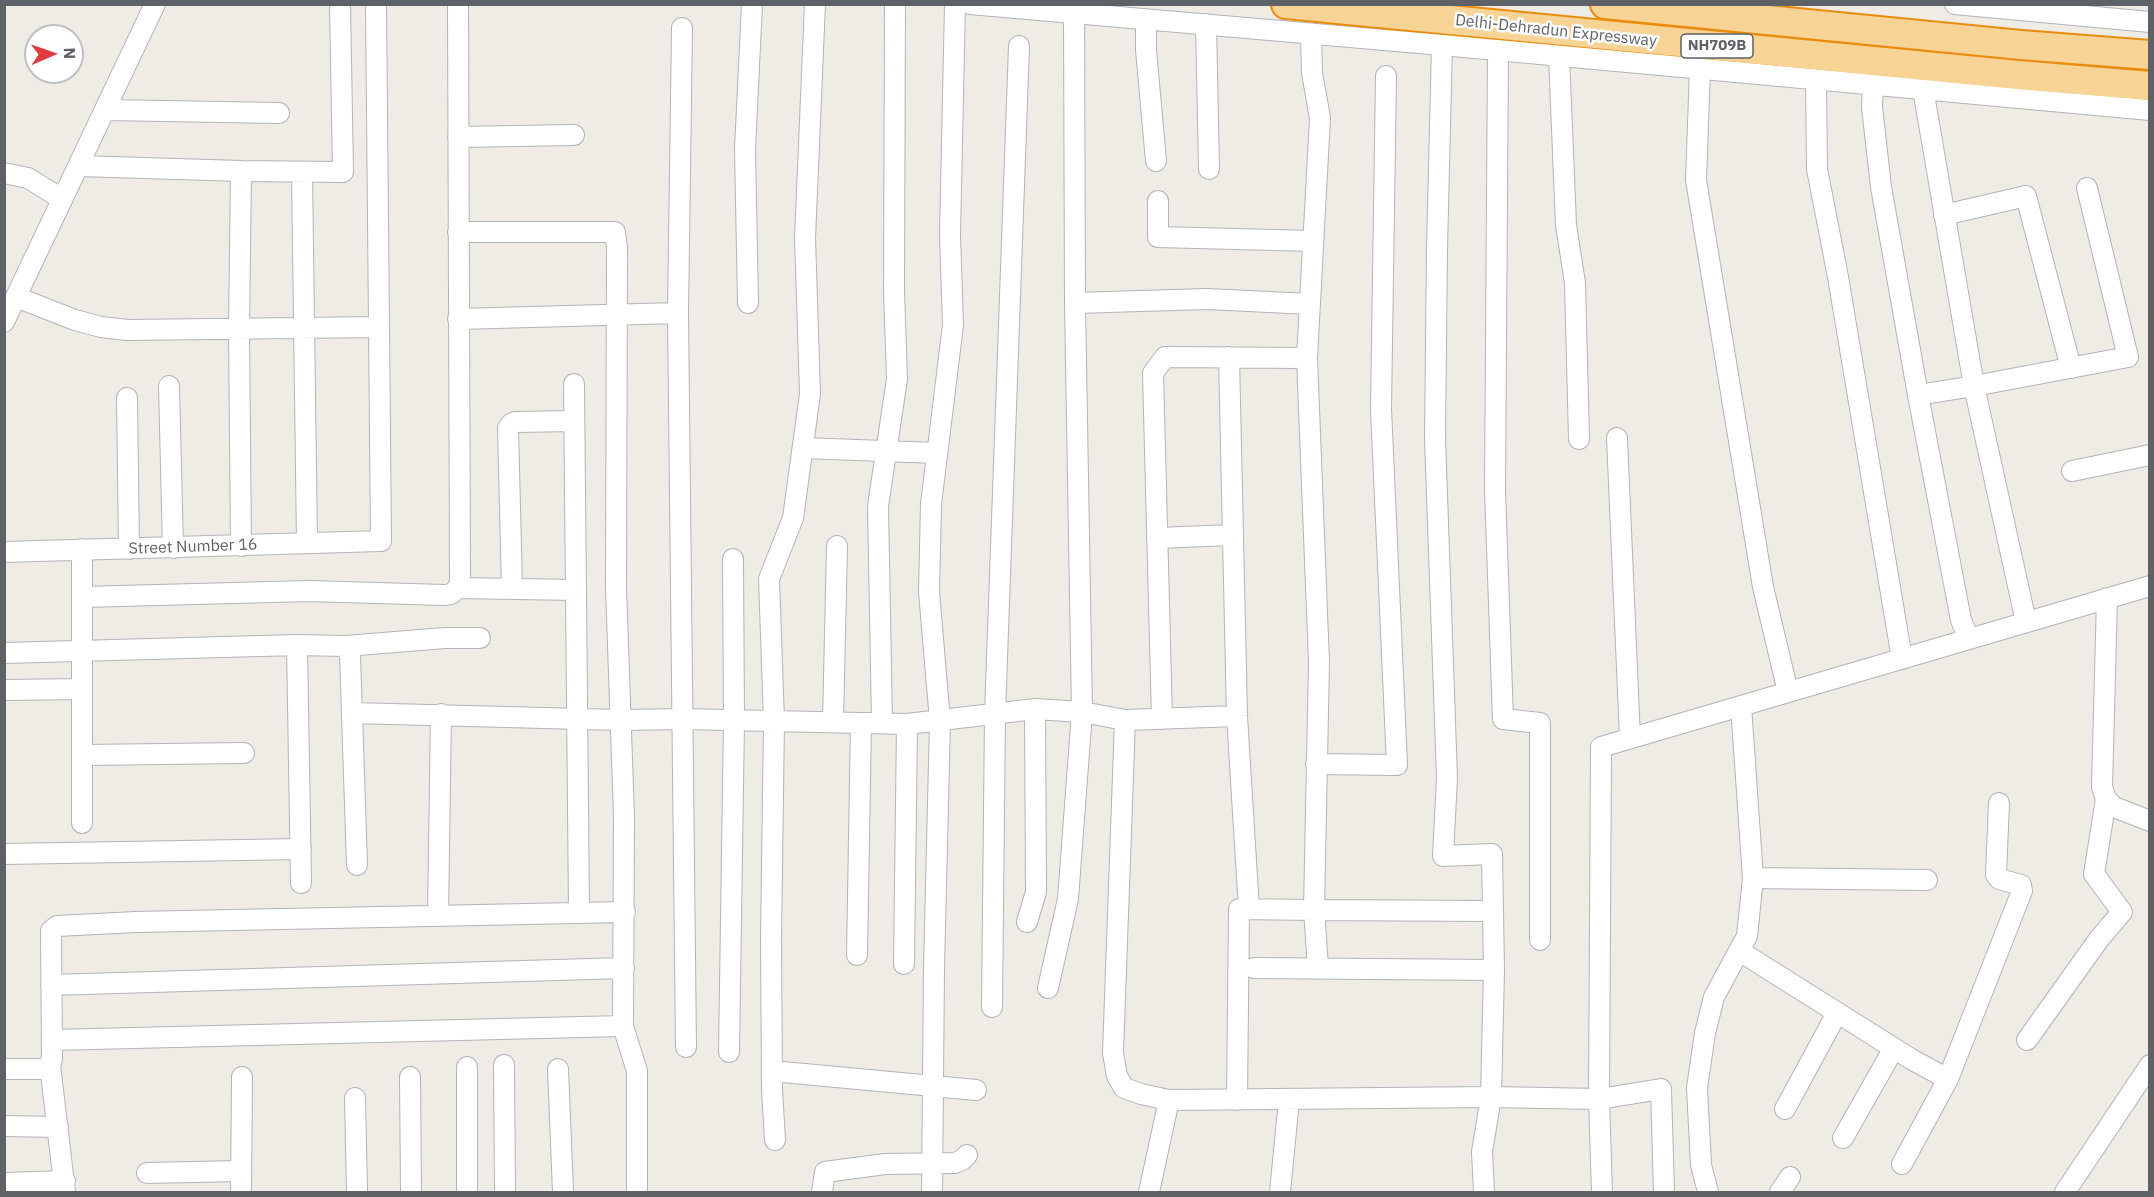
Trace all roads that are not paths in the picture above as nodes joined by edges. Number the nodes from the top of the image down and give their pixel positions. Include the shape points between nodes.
1 (155, 4) edge
2 (340, 4) edge
3 (376, 4) edge
4 (458, 4) edge
5 (970, 4) edge
6 (1286, 4) edge
7 (1605, 4) edge
8 (1955, 4) edge
9 (752, 10) edge
10 (815, 13) edge
11 (1074, 13) junction
12 (895, 15) edge
13 (955, 20) edge
14 (2150, 22) edge
15 (1206, 24) junction
16 (682, 28) dead end
17 (1146, 35) junction
18 (1312, 42) junction
19 (1442, 45) junction
20 (1019, 46) dead end
21 (1498, 50) junction
22 (2150, 55) edge
23 (1559, 56) junction
24 (1700, 69) junction
25 (1386, 76) dead end
26 (1816, 80) junction
27 (1874, 85) junction
28 (2150, 86) edge
29 (1923, 89) junction
30 (106, 110) junction
31 (2150, 110) edge
32 (279, 113) dead end
33 (574, 135) dead end
34 (458, 137) junction
35 (1156, 161) dead end
36 (79, 166) junction
37 (1209, 169) dead end
38 (241, 171) junction
39 (302, 172) junction
40 (4, 173) edge
41 (2087, 188) dead end
42 (63, 200) junction
43 (1158, 201) dead end
44 (1944, 215) junction
45 (458, 232) junction
46 (1313, 241) junction
47 (16, 297) junction
48 (748, 303) dead end
49 (1075, 303) junction
50 (1310, 304) junction
51 (678, 313) junction
52 (617, 316) junction
53 (458, 319) junction
54 (4, 322) edge
55 (379, 327) junction
56 (305, 328) junction
57 (239, 330) junction
58 (1229, 357) junction
59 (1307, 358) junction
60 (2071, 368) junction
61 (574, 384) dead end
62 (169, 386) dead end
63 (1974, 386) junction
64 (1918, 395) junction
65 (127, 398) dead end
66 (574, 421) junction
67 (1617, 438) dead end
68 (1579, 439) dead end
69 (803, 448) junction
70 (886, 452) junction
71 (937, 453) junction
72 (2150, 455) edge
73 (2072, 471) dead end
74 (1233, 536) junction
75 (1157, 538) junction
76 (307, 543) junction
77 (241, 546) junction
78 (837, 546) dead end
79 (173, 548) junction
80 (82, 549) junction
81 (129, 549) junction
82 (4, 552) edge
83 (733, 559) dead end
84 (2150, 586) edge
85 (458, 588) junction
86 (512, 588) junction
87 (576, 590) junction
88 (82, 597) junction
89 (2108, 598) junction
90 (2026, 622) junction
91 (480, 638) dead end
92 (1970, 639) junction
93 (297, 645) junction
94 (346, 646) junction
95 (82, 651) junction
96 (4, 653) edge
97 (1902, 659) junction
98 (82, 689) junction
99 (4, 690) edge
100 (1788, 692) junction
101 (1740, 706) junction
102 (1035, 709) junction
103 (1083, 712) junction
104 (352, 713) junction
105 (441, 714) junction
106 (995, 714) junction
107 (1237, 716) junction
108 (577, 718) junction
109 (683, 719) junction
110 (1162, 719) junction
111 (621, 720) junction
112 (734, 720) junction
113 (1125, 720) junction
114 (774, 721) junction
115 (940, 721) junction
116 (833, 722) junction
117 (861, 723) junction
118 (882, 723) junction
119 (907, 724) junction
120 (1630, 738) junction
121 (244, 753) dead end
122 (82, 755) junction
123 (1316, 764) junction
124 (2106, 799) junction
125 (1999, 802) dead end
126 (2150, 821) edge
127 (82, 823) dead end
128 (301, 849) junction
129 (4, 854) edge
130 (357, 865) dead end
131 (1753, 878) junction
132 (1927, 880) dead end
133 (301, 883) dead end
134 (1249, 909) junction
135 (1314, 910) junction
136 (1492, 911) junction
137 (579, 912) junction
138 (625, 912) junction
139 (438, 916) junction
140 (1027, 922) dead end
141 (1540, 940) dead end
142 (1741, 952) junction
143 (857, 955) dead end
144 (904, 964) dead end
145 (1318, 967) junction
146 (624, 968) junction
147 (1254, 968) dead end
148 (1494, 970) junction
149 (51, 985) junction
150 (1048, 988) dead end
151 (992, 1007) dead end
152 (1838, 1013) junction
153 (623, 1026) junction
154 (52, 1040) junction
155 (2027, 1040) dead end
156 (686, 1047) dead end
157 (1894, 1048) junction
158 (729, 1052) dead end
159 (50, 1065) junction
160 (504, 1065) dead end
161 (2150, 1065) edge
162 (467, 1067) dead end
163 (4, 1069) edge
164 (558, 1069) dead end
165 (772, 1071) junction
166 (242, 1077) dead end
167 (410, 1077) dead end
168 (1948, 1079) junction
169 (932, 1086) junction
170 (976, 1090) dead end
171 (1491, 1097) junction
172 (355, 1098) dead end
173 (1599, 1099) junction
174 (1169, 1100) junction
175 (1237, 1100) junction
176 (1289, 1100) junction
177 (1785, 1109) dead end
178 (4, 1126) edge
179 (58, 1127) junction
180 (1843, 1138) dead end
181 (775, 1140) dead end
182 (967, 1155) dead end
183 (932, 1164) junction
184 (1902, 1164) dead end
185 (242, 1171) junction
186 (147, 1173) dead end
187 (4, 1183) edge
188 (65, 1187) edge
189 (241, 1192) edge
190 (357, 1192) edge
191 (411, 1192) edge
192 (468, 1192) edge
193 (505, 1192) edge
194 (563, 1192) edge
195 (638, 1192) edge
196 (822, 1192) edge
197 (932, 1192) edge
198 (1149, 1192) edge
199 (1280, 1192) edge
200 (1484, 1192) edge
201 (1602, 1192) edge
202 (1664, 1192) edge
203 (1708, 1192) edge
204 (2065, 1192) edge

1 - 30 street
2 - 39 street via 344,172
3 - 55 street
4 - 34 street
5 - 11 street
6 - 28 highway, Delhi-Dehradun Expressway / NH709B
7 - 22 highway, Delhi-Dehradun Expressway / NH709B
8 - 14 street
9 - 48 street via 745,149
10 - 69 street via 806,238 810,394
11 - 17 street
11 - 49 street
12 - 70 street via 897,379
13 - 71 street via 950,235 953,325
15 - 17 street
15 - 18 street
15 - 37 street
16 - 51 street
17 - 35 street
18 - 19 street
18 - 46 street via 1312,73 1320,118
19 - 21 street
19 - 136 street via 1435,438 1447,766 1443,856 1491,854
20 - 106 street
21 - 23 street
21 - 141 street via 1495,490 1503,719 1540,723
23 - 24 street
23 - 68 street via 1566,225 1575,283
24 - 26 street
24 - 100 street via 1696,180 1764,587
25 - 123 street via 1381,409 1397,765
26 - 27 street
26 - 97 street via 1817,169
27 - 29 street
27 - 64 street via 1872,107 1881,187
29 - 31 street
29 - 44 street
30 - 32 street
30 - 36 street
33 - 34 street
34 - 45 street
36 - 38 street
36 - 42 street
38 - 39 street
38 - 57 street
39 - 56 street
40 - 42 street via 28,178
41 - 60 street via 2128,357
42 - 47 street
43 - 46 street via 1158,237
44 - 60 street via 2026,196
44 - 63 street
45 - 52 street via 615,232
45 - 53 street
46 - 50 street
47 - 54 street
47 - 57 street via 101,327
49 - 50 street via 1207,299
49 - 103 street
50 - 59 street
51 - 52 street
51 - 109 street
52 - 53 street
52 - 111 street via 616,588
53 - 85 street
55 - 56 street
55 - 76 street, Street Number 16 via 381,541
56 - 57 street
56 - 76 street
57 - 77 street
58 - 59 street
58 - 74 street
58 - 75 street via 1165,357 1153,373
59 - 123 street via 1319,662
60 - 63 street
61 - 66 street
62 - 79 street
63 - 64 street
63 - 90 street
64 - 92 street via 1961,620
65 - 81 street
66 - 86 street via 515,422 508,428
66 - 87 street
67 - 120 street
69 - 70 street
69 - 114 street via 793,518 769,579
70 - 71 street
70 - 118 street via 878,506
71 - 115 street via 931,504 929,592
72 - 73 street
74 - 75 street
74 - 107 street
75 - 110 street
76 - 77 street, Street Number 16
77 - 79 street, Street Number 16
78 - 116 street
79 - 81 street, Street Number 16
80 - 81 street, Street Number 16
80 - 82 street, Street Number 16
80 - 88 street
83 - 112 street
84 - 89 street
85 - 86 street
85 - 88 street via 445,595 309,591
86 - 87 street
87 - 108 street
88 - 95 street
89 - 90 street
89 - 124 street via 2102,787
90 - 92 street
91 - 94 street
92 - 97 street
93 - 94 street
93 - 95 street
93 - 128 street
94 - 104 street via 350,654
95 - 96 street
95 - 98 street
97 - 100 street
98 - 99 street
98 - 122 street
100 - 101 street
101 - 120 street
101 - 131 street
102 - 103 street
102 - 106 street
102 - 140 street via 1036,892
103 - 113 street
103 - 150 street via 1068,899
104 - 105 street
104 - 130 street
105 - 108 street
105 - 139 street
106 - 115 street
106 - 151 street
107 - 110 street
107 - 134 street
108 - 111 street
108 - 137 street
109 - 111 street
109 - 112 street
109 - 156 street
110 - 113 street
111 - 138 street
112 - 114 street
112 - 158 street
113 - 174 street via 1113,1053 1117,1076 1124,1088
114 - 116 street
114 - 165 street
115 - 119 street
115 - 169 street
116 - 117 street
117 - 118 street
117 - 143 street
118 - 119 street
119 - 144 street
120 - 173 street via 1601,747
121 - 122 street
122 - 127 street
123 - 135 street
124 - 126 street via 2114,807
124 - 155 street via 2094,874 2122,912
125 - 168 street via 1996,875 2023,889
128 - 129 street
128 - 133 street
131 - 132 street
131 - 142 street via 1748,936
134 - 135 street
134 - 175 street via 1239,909
135 - 136 street
135 - 145 street
136 - 148 street
137 - 138 street
137 - 139 street
138 - 146 street
139 - 149 street via 57,926 51,931
142 - 152 street
142 - 203 street via 1714,997 1698,1077 1701,1165
145 - 147 street
145 - 148 street
146 - 149 street
146 - 153 street
148 - 171 street
149 - 154 street
152 - 157 street
152 - 177 street
153 - 154 street
153 - 195 street via 637,1071
154 - 159 street
157 - 168 street
157 - 180 street
159 - 163 street via 38,1070
159 - 179 street
160 - 193 street
161 - 204 street
162 - 192 street
164 - 194 street
165 - 169 street
165 - 181 street
166 - 185 street
167 - 191 street
168 - 184 street
169 - 170 street
169 - 183 street
171 - 173 street
171 - 176 street
171 - 200 street via 1482,1152
172 - 190 street
173 - 201 street
173 - 202 street via 1661,1089
174 - 175 street
174 - 198 street
175 - 176 street
176 - 199 street
178 - 179 street
179 - 188 street
182 - 183 street via 955,1163
183 - 196 street via 885,1164 825,1172
183 - 197 street
185 - 186 street
185 - 189 street
187 - 188 street

